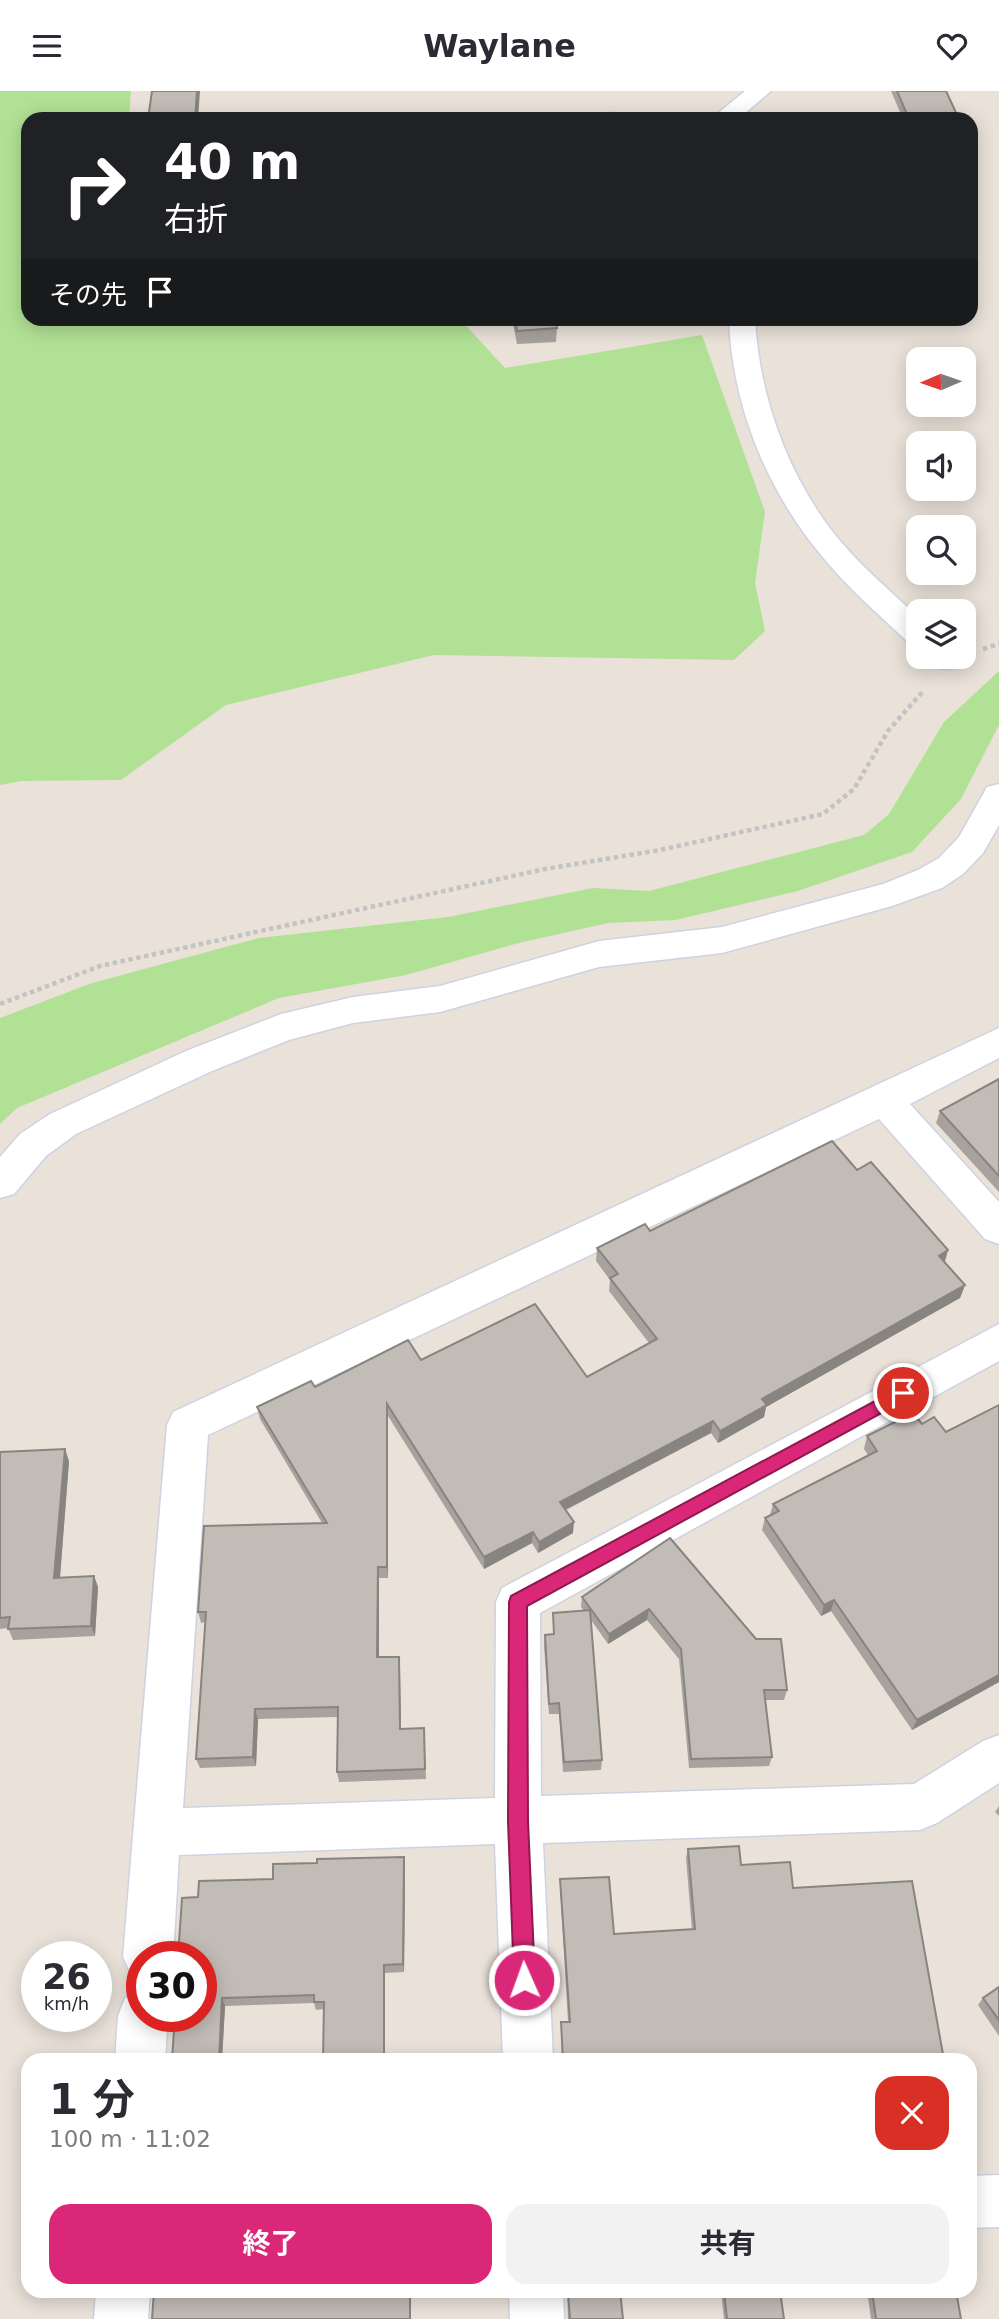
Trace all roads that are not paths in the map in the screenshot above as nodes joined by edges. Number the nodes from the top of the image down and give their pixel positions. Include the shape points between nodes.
1 (760, 91) edge
2 (732, 112) edge
3 (742, 326) edge
4 (906, 623) edge
5 (999, 795) edge
6 (999, 1042) edge
7 (884, 1100) junction
8 (0, 1183) edge
9 (999, 1228) edge
10 (999, 1341) edge
11 (999, 1757) edge
12 (518, 1821) junction
13 (157, 1832) junction
14 (149, 1941) edge
15 (142, 2032) edge
16 (140, 2053) edge
17 (528, 2053) edge
18 (999, 2201) edge
19 (977, 2202) edge
20 (122, 2298) edge
21 (536, 2298) edge
22 (121, 2319) edge
23 (537, 2319) edge

1 - 2 street
3 - 4 street via 750,390 801,506 848,568
5 - 8 street via 971,845 951,866 918,884 722,940 599,954 440,999 353,1010 281,1028 63,1124 33,1145
6 - 7 street
7 - 9 street
7 - 13 street via 188,1425
10 - 12 street via 518,1602
11 - 12 street via 920,1807
12 - 13 street
12 - 17 street
13 - 14 street
15 - 16 street
18 - 19 street
20 - 22 street
21 - 23 street

